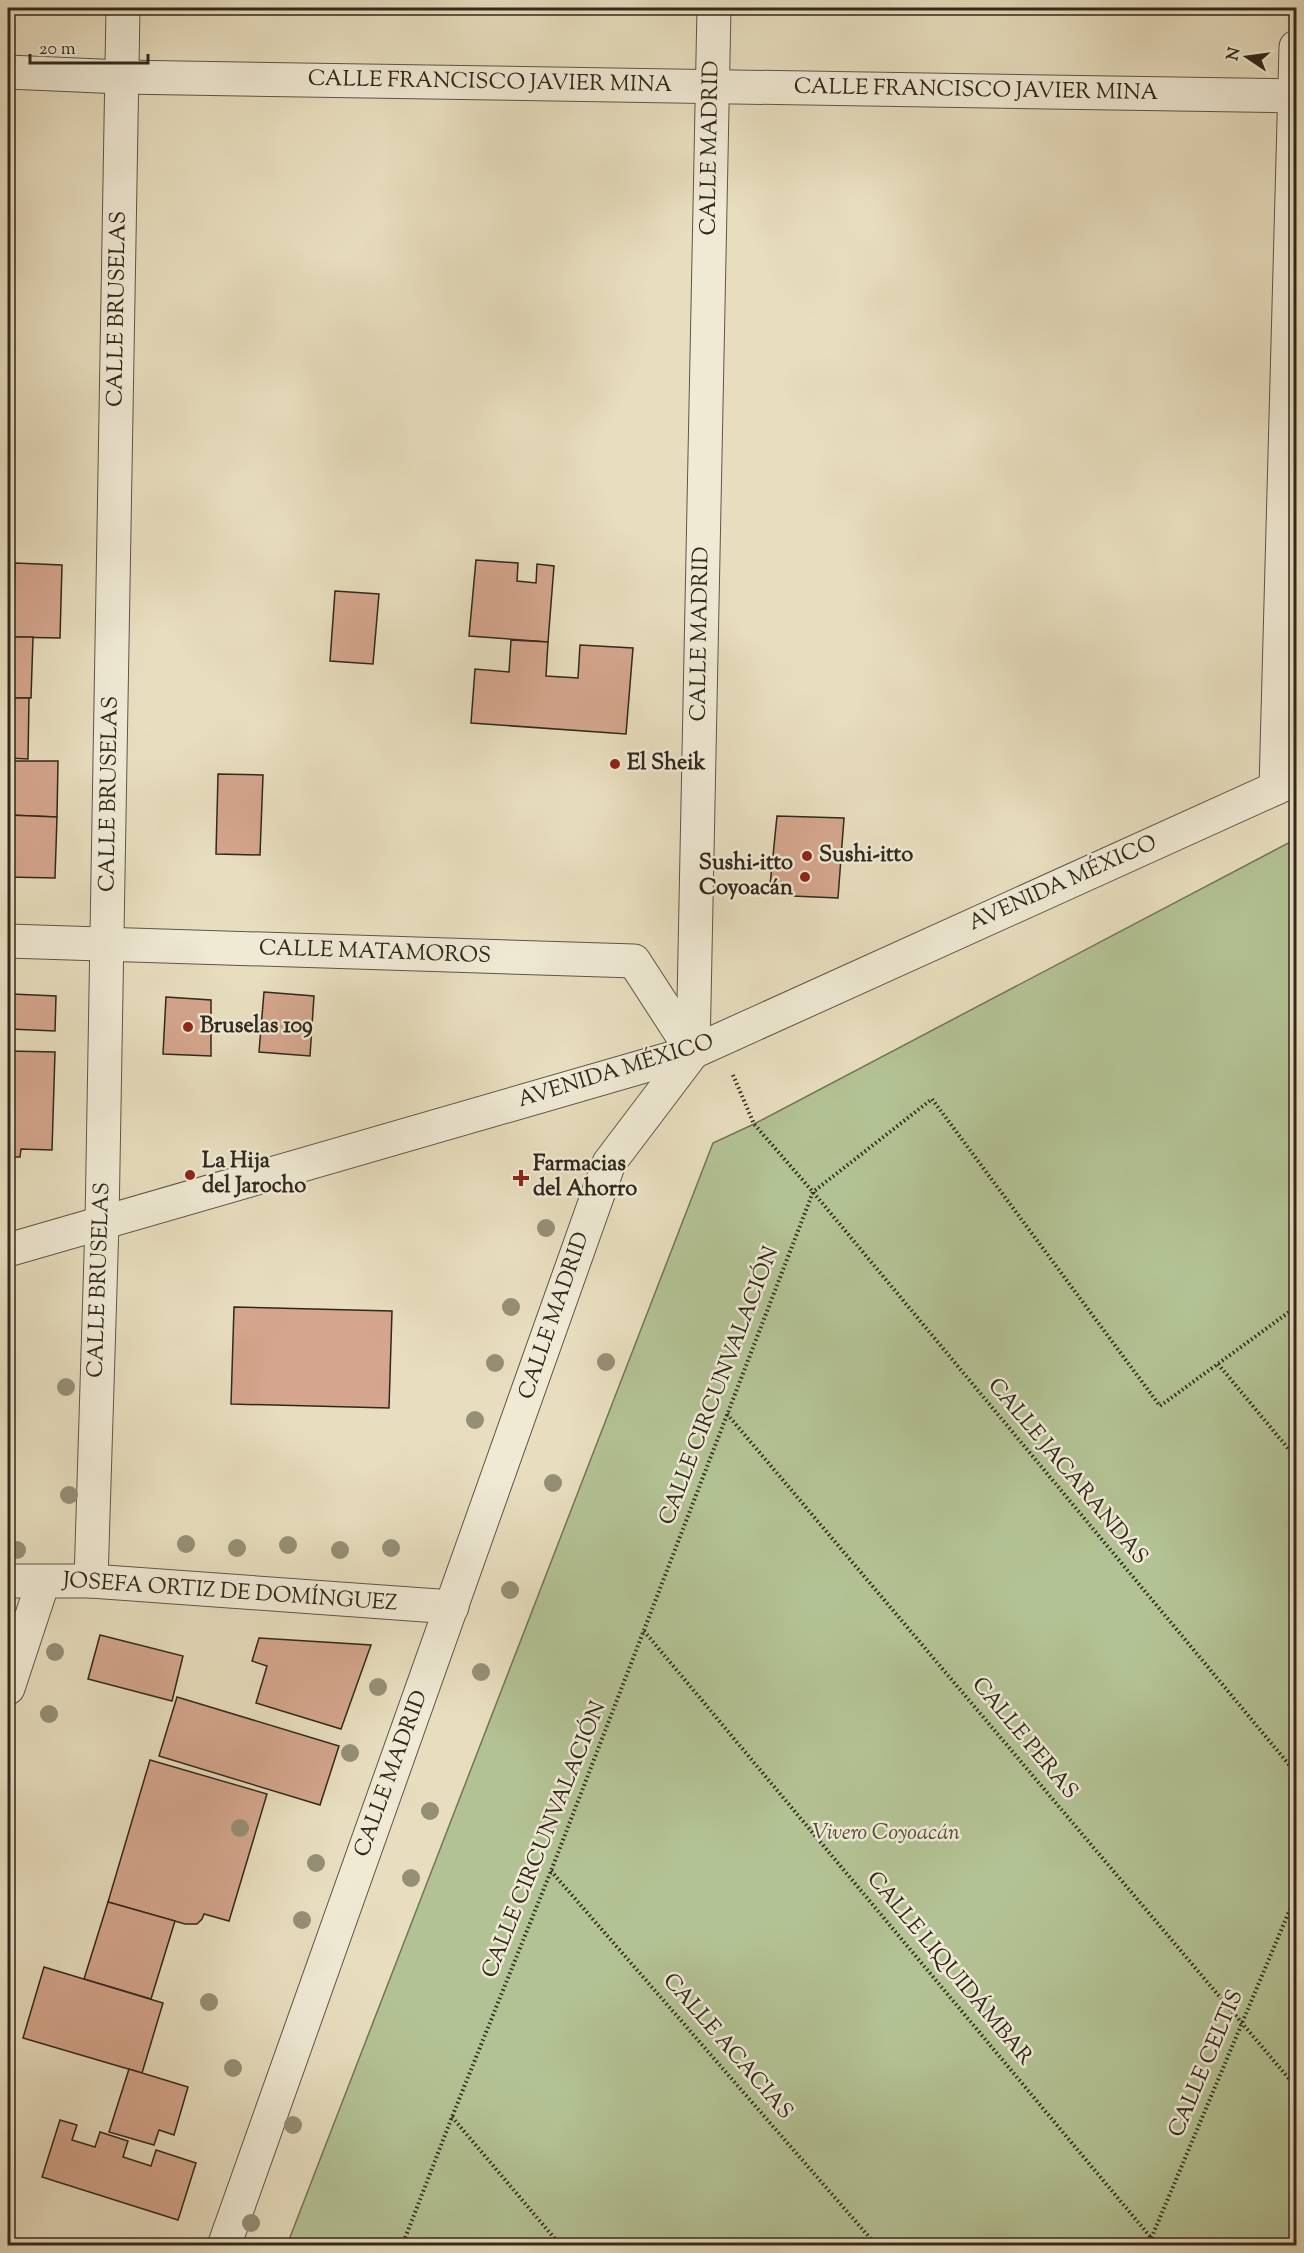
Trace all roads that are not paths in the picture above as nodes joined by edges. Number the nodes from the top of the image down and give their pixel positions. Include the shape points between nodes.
1 (123, 8) edge
2 (714, 8) edge
3 (1296, 48) edge
4 (8, 72) edge
5 (122, 76) junction
6 (712, 86) junction
7 (1296, 96) edge
8 (1286, 784) edge
9 (8, 941) edge
10 (107, 945) junction
11 (705, 1046) junction
12 (102, 1223) junction
13 (8, 1250) edge
14 (8, 1581) edge
15 (91, 1581) junction
16 (43, 1582) junction
17 (452, 1607) junction
18 (8, 1687) edge
19 (224, 2246) edge

1 - 5 street, CALLE BRUSELAS
2 - 6 street, CALLE MADRID
3 - 7 street
4 - 5 street, CALLE FRANCISCO JAVIER MINA
5 - 6 street, CALLE FRANCISCO JAVIER MINA
5 - 10 street, CALLE BRUSELAS
6 - 7 street, CALLE FRANCISCO JAVIER MINA
6 - 11 street, CALLE MADRID
7 - 8 street
8 - 11 street, AVENIDA MÉXICO
9 - 10 street, CALLE MATAMOROS
10 - 11 street, CALLE MATAMOROS via 634,961
10 - 12 street, CALLE BRUSELAS
11 - 12 street, AVENIDA MÉXICO
11 - 17 street, CALLE MADRID via 609,1163
12 - 13 street, AVENIDA MÉXICO
12 - 15 street, CALLE BRUSELAS
14 - 16 street, JOSEFA ORTIZ DE DOMÍNGUEZ
15 - 16 street, JOSEFA ORTIZ DE DOMÍNGUEZ
15 - 17 street, JOSEFA ORTIZ DE DOMÍNGUEZ
16 - 18 street
17 - 19 street, CALLE MADRID

